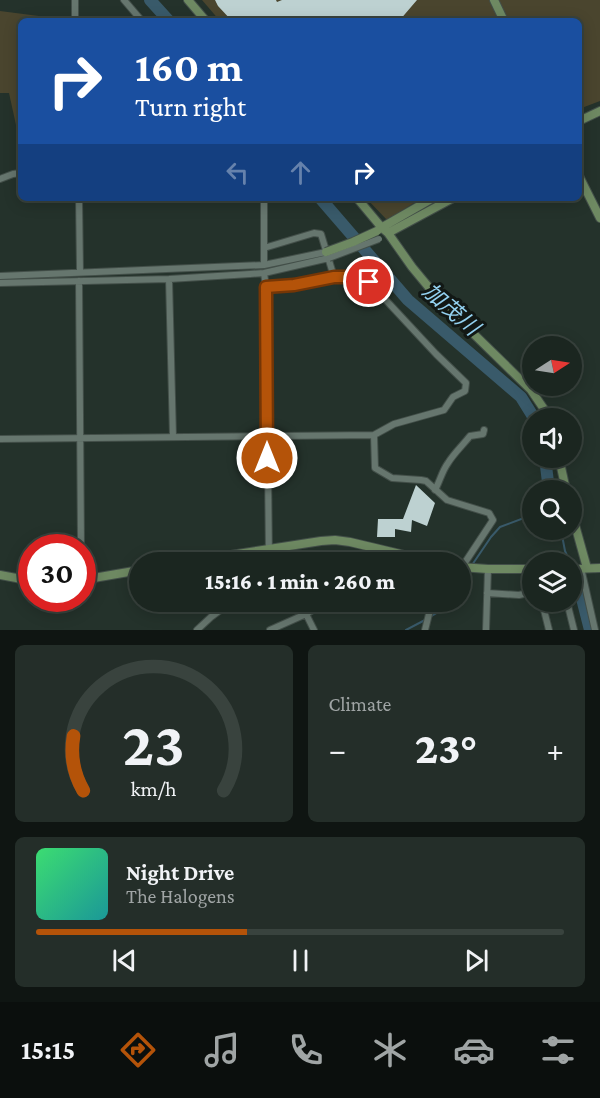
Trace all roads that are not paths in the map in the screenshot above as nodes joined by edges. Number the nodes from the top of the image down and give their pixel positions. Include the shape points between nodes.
1 (75, 0) edge
2 (124, 0) edge
3 (189, 0) edge
4 (494, 0) edge
5 (75, 18) edge
6 (139, 18) edge
7 (204, 18) edge
8 (503, 18) edge
9 (600, 111) edge
10 (582, 120) edge
11 (18, 173) edge
12 (0, 179) edge
13 (582, 182) edge
14 (79, 201) edge
15 (264, 201) edge
16 (359, 201) edge
17 (429, 201) edge
18 (447, 201) edge
19 (600, 218) edge
20 (381, 233) junction
21 (264, 248) junction
22 (327, 255) joint
23 (264, 269) junction
24 (80, 272) junction
25 (0, 276) edge
26 (334, 277) junction
27 (169, 279) junction
28 (79, 281) junction
29 (0, 283) edge
30 (266, 287) junction
31 (543, 408) edge
32 (484, 430) dead end
33 (267, 435) junction
34 (374, 435) junction
35 (173, 436) junction
36 (79, 438) junction
37 (0, 439) edge
38 (435, 490) junction
39 (81, 534) edge
40 (268, 549) junction
41 (249, 552) edge
42 (268, 552) edge
43 (380, 552) edge
44 (471, 552) edge
45 (471, 568) edge
46 (582, 568) edge
47 (600, 568) edge
48 (488, 569) junction
49 (522, 569) edge
50 (129, 572) edge
51 (0, 575) edge
52 (582, 576) edge
53 (18, 578) edge
54 (96, 578) edge
55 (487, 593) junction
56 (522, 594) edge
57 (218, 612) edge
58 (309, 612) edge
59 (429, 612) edge
60 (544, 612) edge
61 (570, 612) edge
62 (306, 614) junction
63 (426, 627) edge
64 (197, 630) edge
65 (270, 630) edge
66 (314, 630) edge
67 (486, 630) edge
68 (549, 630) edge
69 (574, 630) edge
70 (595, 630) edge

1 - 5 street
2 - 6 street
3 - 7 street
4 - 8 street
9 - 10 street
11 - 12 street
13 - 19 street
14 - 24 street
15 - 21 street
16 - 20 street
17 - 20 street
18 - 20 street
20 - 22 street, bridge
20 - 31 street via 441,302 531,390
21 - 23 street
21 - 26 street via 321,234
22 - 23 street
23 - 24 street
23 - 27 street
23 - 30 street
24 - 25 street
26 - 30 street
26 - 34 street via 369,282 466,383 465,391 453,397 444,410 394,424
27 - 28 street
27 - 35 street
28 - 29 street
28 - 36 street
30 - 33 street
32 - 38 street via 483,434 470,436 454,453
33 - 34 street
33 - 35 street
33 - 40 street
34 - 38 street via 375,468 392,478 426,481
35 - 36 street
36 - 37 street
36 - 39 street
38 - 44 street via 447,500 489,513 493,520
40 - 41 street
40 - 42 street
40 - 43 street via 335,540
45 - 48 street
46 - 47 street
48 - 49 street
48 - 55 street
50 - 54 street
51 - 53 street
52 - 70 street
55 - 56 street
55 - 67 street
57 - 64 street
58 - 62 street
59 - 63 street
60 - 68 street
61 - 69 street
62 - 65 street
62 - 66 street

